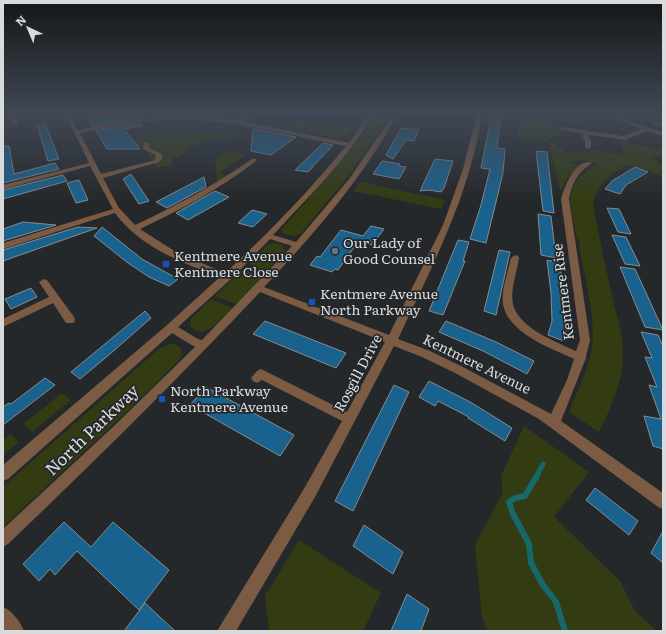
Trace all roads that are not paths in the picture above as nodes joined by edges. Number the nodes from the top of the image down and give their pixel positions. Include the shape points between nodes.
1 (81, 143) edge
2 (339, 143) edge
3 (377, 143) edge
4 (474, 143) edge
5 (588, 143) edge
6 (146, 144) dead end
7 (351, 145) joint
8 (588, 147) dead end
9 (254, 160) dead end
10 (589, 163) dead end
11 (92, 164) junction
12 (98, 177) junction
13 (3, 187) edge
14 (117, 210) junction
15 (134, 229) junction
16 (269, 236) junction
17 (298, 245) junction
18 (3, 246) edge
19 (515, 258) dead end
20 (228, 276) junction
21 (44, 282) dead end
22 (258, 288) junction
23 (54, 298) junction
24 (70, 320) dead end
25 (3, 323) edge
26 (171, 328) junction
27 (392, 340) junction
28 (205, 344) junction
29 (581, 358) junction
30 (256, 378) dead end
31 (350, 419) junction
32 (554, 422) junction
33 (3, 474) edge
34 (663, 502) edge
35 (3, 539) edge
36 (3, 616) edge
37 (15, 631) edge
38 (226, 631) edge

1 - 11 street
2 - 7 street
3 - 17 street, North Parkway via 344,190
4 - 27 street, Rosgill Drive via 449,218
5 - 8 street
6 - 12 street via 148,150 160,154 157,161
7 - 16 street, North Parkway
9 - 15 street via 192,201
10 - 29 street, Kentmere Rise via 583,166 568,185 565,199 585,340
11 - 12 street
11 - 13 street
12 - 14 street
14 - 15 street
14 - 18 street
15 - 20 street via 157,246 187,262
16 - 17 street
16 - 20 street, North Parkway
17 - 22 street, North Parkway
19 - 29 street via 508,302 512,316 538,337
20 - 26 street, North Parkway
21 - 23 street
22 - 27 street, Kentmere Avenue
22 - 28 street, North Parkway
23 - 24 street
23 - 25 street
26 - 28 street via 196,343
26 - 33 street, North Parkway
27 - 31 street, Rosgill Drive
27 - 32 street, Kentmere Avenue via 460,370
28 - 35 street, North Parkway via 110,439
29 - 32 street, Kentmere Rise
30 - 31 street via 261,374
31 - 38 street, Rosgill Drive via 310,492
32 - 34 street, Kentmere Avenue
36 - 37 street

